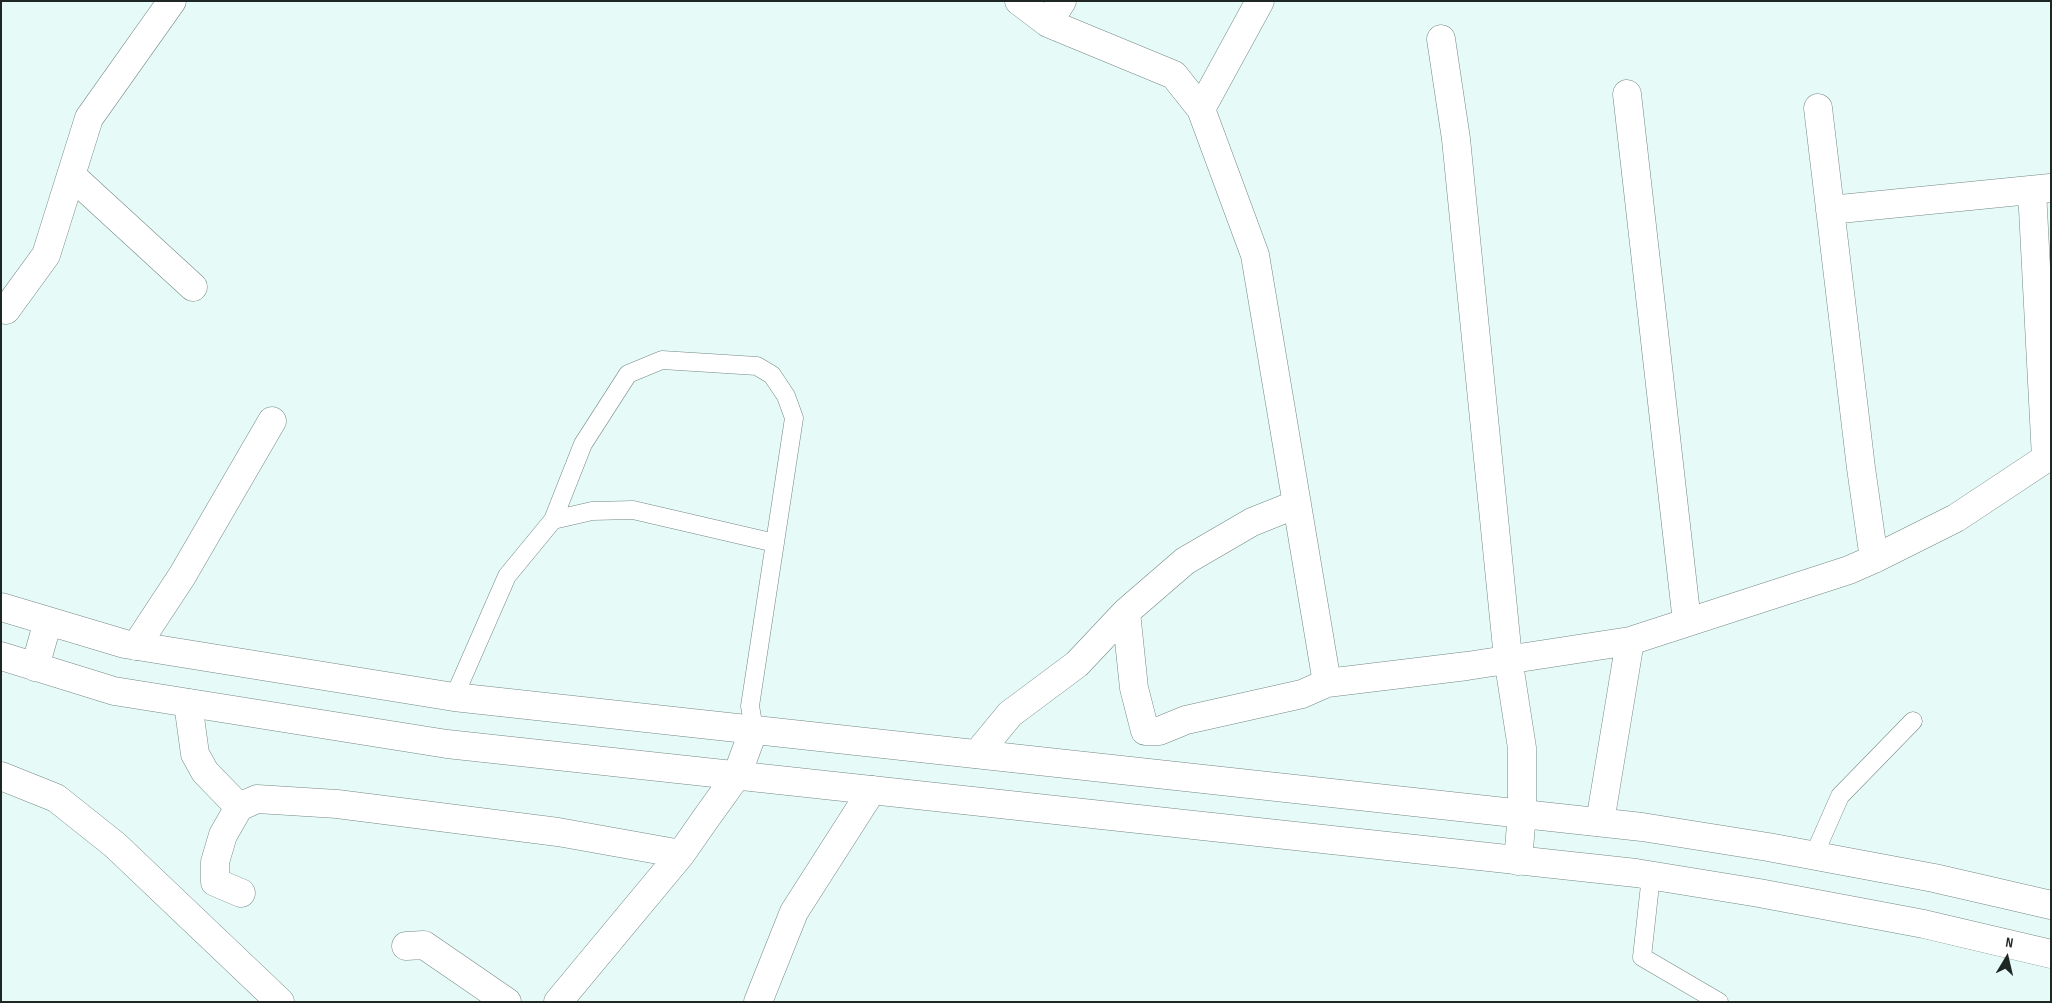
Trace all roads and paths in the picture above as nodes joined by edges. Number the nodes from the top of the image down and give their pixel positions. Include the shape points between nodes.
1 (172, 1) edge
2 (1019, 1) edge
3 (1260, 1) edge
4 (1055, 12) edge
5 (1441, 39) dead end
6 (1627, 94) dead end
7 (1818, 108) dead end
8 (1201, 109) junction
9 (71, 175) junction
10 (2041, 189) edge
11 (1830, 210) junction
12 (194, 286) dead end
13 (6, 310) dead end
14 (272, 421) dead end
15 (2048, 457) edge
16 (1297, 504) junction
17 (553, 520) junction
18 (775, 543) junction
19 (1874, 559) junction
20 (1, 607) edge
21 (1126, 612) junction
22 (48, 621) junction
23 (1688, 622) junction
24 (1630, 641) junction
25 (136, 646) junction
26 (1, 656) edge
27 (1508, 658) junction
28 (36, 667) junction
29 (1327, 683) junction
30 (454, 696) junction
31 (188, 702) junction
32 (1913, 721) dead end
33 (754, 729) junction
34 (977, 754) junction
35 (736, 775) junction
36 (1, 776) edge
37 (872, 790) junction
38 (239, 807) junction
39 (1522, 813) junction
40 (1600, 822) junction
41 (681, 854) junction
42 (1814, 855) junction
43 (1518, 861) junction
44 (1651, 876) junction
45 (241, 893) dead end
46 (2051, 905) edge
47 (406, 946) dead end
48 (2051, 954) edge
49 (280, 1002) edge
50 (507, 1002) edge
51 (558, 1002) edge
52 (758, 1002) edge
53 (1719, 1002) edge

1 - 9 street via 89,118
2 - 4 street
3 - 8 street
4 - 8 street via 1174,75
5 - 27 street via 1456,139
6 - 23 street
7 - 11 street
8 - 16 street via 1255,255
9 - 12 street
9 - 13 street via 46,255
10 - 11 street
10 - 15 street
11 - 19 street
14 - 25 street via 182,576
15 - 19 street via 1956,518
16 - 21 street via 1252,522 1185,561
16 - 29 street
17 - 18 lane via 592,510 633,510
17 - 18 lane via 583,444 628,374 662,360 757,366 772,375 786,396 794,418
17 - 30 lane via 507,576
18 - 33 lane via 750,706
19 - 23 street
20 - 22 street
21 - 29 street via 1134,688 1145,731 1159,731 1186,720 1302,694
21 - 34 street via 1077,664 1010,714
22 - 25 street
22 - 28 street
23 - 24 street
24 - 27 street
24 - 40 street
25 - 30 street
26 - 28 street
27 - 29 street
27 - 39 street via 1522,748
28 - 31 street via 114,691
30 - 33 street
31 - 35 street via 447,744
31 - 38 street via 195,754 205,772
32 - 42 lane via 1840,796
33 - 34 street
33 - 35 street
34 - 39 street
35 - 37 street
35 - 41 street
36 - 49 street via 56,798 115,845
37 - 43 street
37 - 52 street via 794,912
38 - 41 street via 257,799 337,804 558,832
38 - 45 street via 223,835 214,862 215,882
39 - 40 street
39 - 43 street
40 - 42 street
41 - 51 street
42 - 46 street
43 - 44 street
44 - 48 street via 1924,924
44 - 53 lane via 1642,957
47 - 50 street via 424,944

